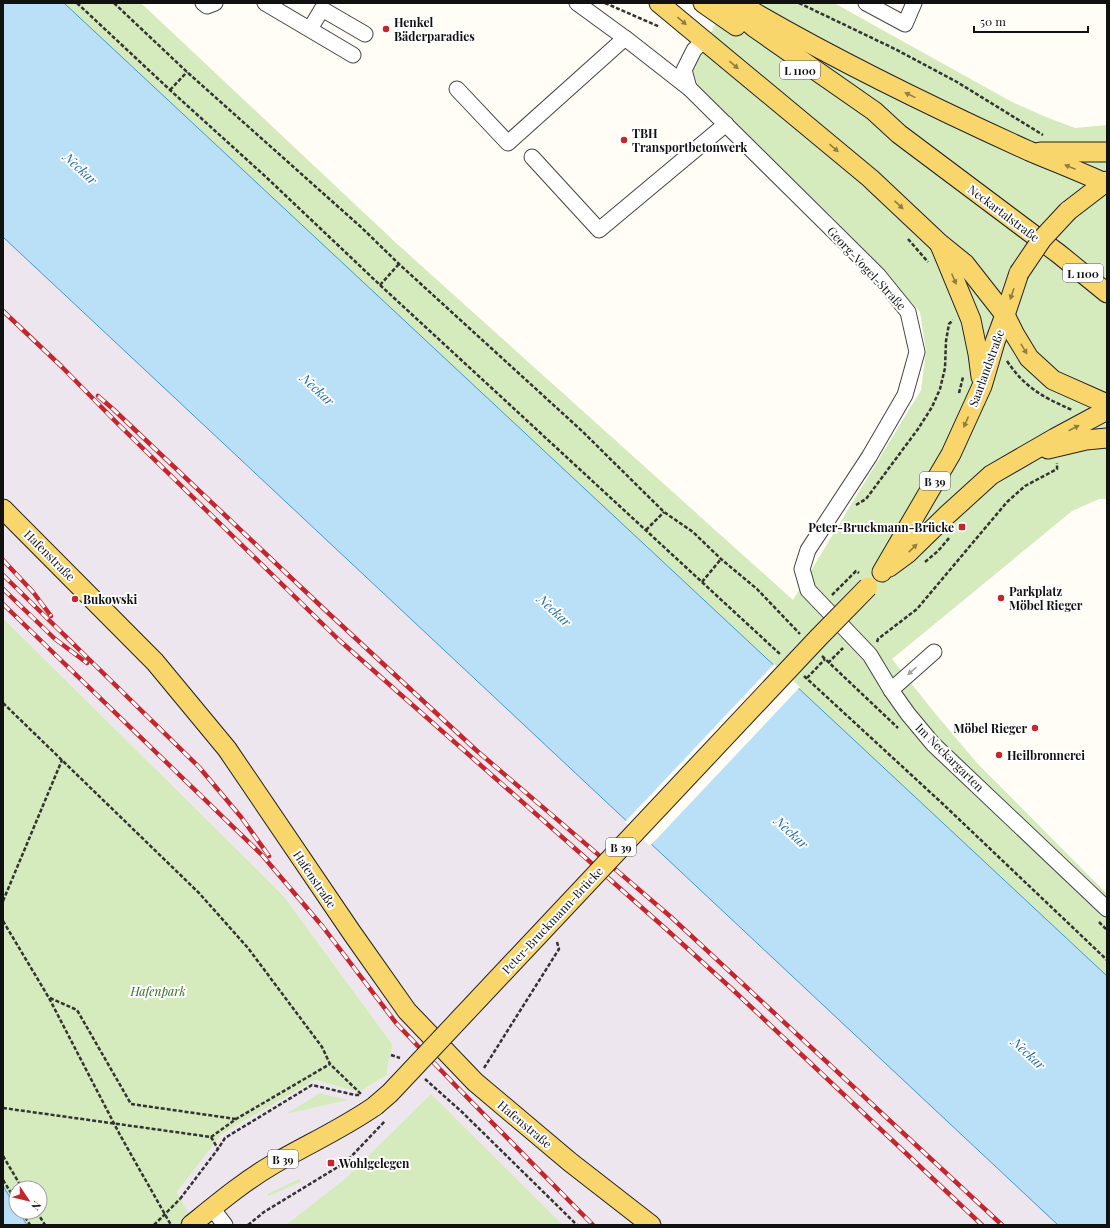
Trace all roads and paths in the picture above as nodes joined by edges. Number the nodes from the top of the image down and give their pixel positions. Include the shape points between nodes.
1 (77, 3) edge
2 (114, 3) edge
3 (203, 3) edge
4 (215, 3) edge
5 (265, 3) edge
6 (577, 3) edge
7 (605, 3) edge
8 (659, 3) edge
9 (703, 3) edge
10 (726, 3) edge
11 (738, 3) edge
12 (800, 3) edge
13 (866, 3) edge
14 (914, 3) edge
15 (664, 28) dead end
16 (310, 29) junction
17 (365, 34) dead end
18 (625, 38) junction
19 (704, 40) junction
20 (353, 54) dead end
21 (187, 72) junction
22 (689, 88) junction
23 (457, 89) dead end
24 (170, 90) junction
25 (726, 124) junction
26 (899, 134) junction
27 (1051, 136) dead end
28 (1031, 152) junction
29 (1107, 152) edge
30 (532, 157) dead end
31 (1106, 183) edge
32 (906, 237) dead end
33 (939, 243) junction
34 (399, 264) junction
35 (930, 265) dead end
36 (380, 285) junction
37 (1107, 293) edge
38 (1005, 315) junction
39 (971, 320) junction
40 (963, 376) dead end
41 (982, 386) junction
42 (958, 395) dead end
43 (1107, 404) edge
44 (1107, 410) edge
45 (1107, 438) edge
46 (1027, 454) junction
47 (1057, 458) dead end
48 (842, 498) junction
49 (3, 509) edge
50 (664, 512) junction
51 (646, 530) junction
52 (953, 535) dead end
53 (721, 559) junction
54 (921, 565) dead end
55 (802, 569) joint
56 (882, 572) junction
57 (865, 581) junction
58 (702, 582) junction
59 (822, 605) junction
60 (804, 638) dead end
61 (854, 638) junction
62 (934, 652) dead end
63 (819, 654) dead end
64 (870, 655) junction
65 (783, 657) dead end
66 (825, 659) junction
67 (828, 663) junction
68 (801, 673) dead end
69 (807, 678) junction
70 (891, 690) junction
71 (878, 700) dead end
72 (3, 703) edge
73 (877, 708) junction
74 (900, 729) dead end
75 (62, 760) junction
76 (3, 901) edge
77 (1107, 909) edge
78 (1097, 920) dead end
79 (3, 921) edge
80 (1107, 930) edge
81 (557, 942) dead end
82 (1107, 960) edge
83 (49, 998) junction
84 (391, 1055) dead end
85 (403, 1060) dead end
86 (330, 1064) junction
87 (421, 1075) dead end
88 (475, 1082) junction
89 (375, 1106) junction
90 (3, 1108) edge
91 (236, 1119) junction
92 (115, 1124) junction
93 (211, 1137) junction
94 (218, 1149) junction
95 (3, 1156) edge
96 (17, 1180) edge
97 (212, 1208) junction
98 (192, 1224) edge
99 (154, 1225) edge
100 (171, 1225) edge
101 (226, 1225) edge
102 (248, 1225) edge
103 (577, 1225) edge
104 (651, 1225) edge

1 - 24 path
2 - 21 path
3 - 4 street via 207,6
5 - 16 street
6 - 18 street, Georg-Vogel-Straße
7 - 15 path
8 -> 19 main road
9 - 26 main road, Neckartalstraße / L 1100 via 864,114
10 - 26 main road, Neckartalstraße / L 1100 via 755,28 874,111
28 -> 11 main road via 861,71
12 - 27 path via 895,48 1043,134
13 - 14 street via 905,24
16 - 17 street via 322,9
16 - 20 street
18 - 22 street, Georg-Vogel-Straße
18 - 23 street via 508,144
19 - 22 street via 694,50 684,70
19 -> 33 main road via 870,178
21 - 24 path
21 - 34 path
22 - 25 street, Georg-Vogel-Straße
24 - 36 path
25 - 30 street via 599,230
25 - 48 street, Georg-Vogel-Straße via 878,275 908,312 917,352 905,395
26 - 37 main road, Neckartalstraße / L 1100
28 - 29 main road
31 -> 28 main road
31 -> 38 main road, Saarlandstraße / B 39, bridge via 1068,211 1042,239 1019,272
32 - 35 path
33 - 38 main road via 965,264
33 -> 39 main road
34 - 36 path
34 - 50 path via 582,431
36 - 51 path
38 - 41 main road, Saarlandstraße / B 39
38 -> 43 main road via 1029,358 1053,380
39 - 41 main road
39 - 48 path via 957,317 949,324 945,368 940,389 918,428 866,499 856,506
40 - 42 path
41 -> 56 main road, Saarlandstraße / B 39 via 951,454
46 -> 44 main road, Saarlandstraße / B 39
45 - 46 main road via 1086,440
56 -> 46 main road, Saarlandstraße / B 39 via 908,553 991,475
47 - 64 path via 1057,469 1025,486 1007,502 917,609 878,639
48 - 55 street, Georg-Vogel-Straße via 808,550
49 - 88 main road, Hafenstraße via 155,662 227,749 407,1011
50 - 51 path
50 - 53 path via 693,532
51 - 58 path
52 - 54 path
53 - 58 path
53 - 60 path via 756,589
55 - 59 street, Im Neckargarten via 808,590
56 - 57 main road, Saarlandstraße / B 39
57 - 59 path via 856,572
57 - 89 main road, Peter-Bruckmann-Brücke / B 39, bridge via 819,637
58 - 65 path
59 - 61 street, Im Neckargarten
61 - 64 street, Im Neckargarten
61 - 67 path
62 -> 70 street
63 - 66 path
64 - 70 street, Im Neckargarten
66 - 67 path
66 - 69 path
67 - 73 path
68 - 69 path
69 - 82 path
70 - 77 street, Im Neckargarten via 932,744
71 - 73 path
72 - 75 path
73 - 74 path
75 - 76 path
75 - 86 path via 219,915 248,948 322,1047
78 - 80 path
79 - 83 path
81 - 88 path via 559,949
83 - 91 path via 77,1010 131,1104
83 - 92 path
84 - 85 path
86 - 89 path
86 - 91 path
87 - 103 path
88 - 104 main road, Hafenstraße via 570,1162
89 - 94 path via 355,1095 312,1085 236,1130 225,1138
89 - 97 main road, Peter-Bruckmann-Brücke / B 39 via 356,1120 270,1166
89 - 102 path via 346,1162 264,1212
90 - 92 path
91 - 93 path
92 - 93 path
92 - 100 path
93 - 94 path
94 - 99 path, bridge via 180,1199
95 - 96 path
97 - 98 main road, B 39
97 - 101 street

